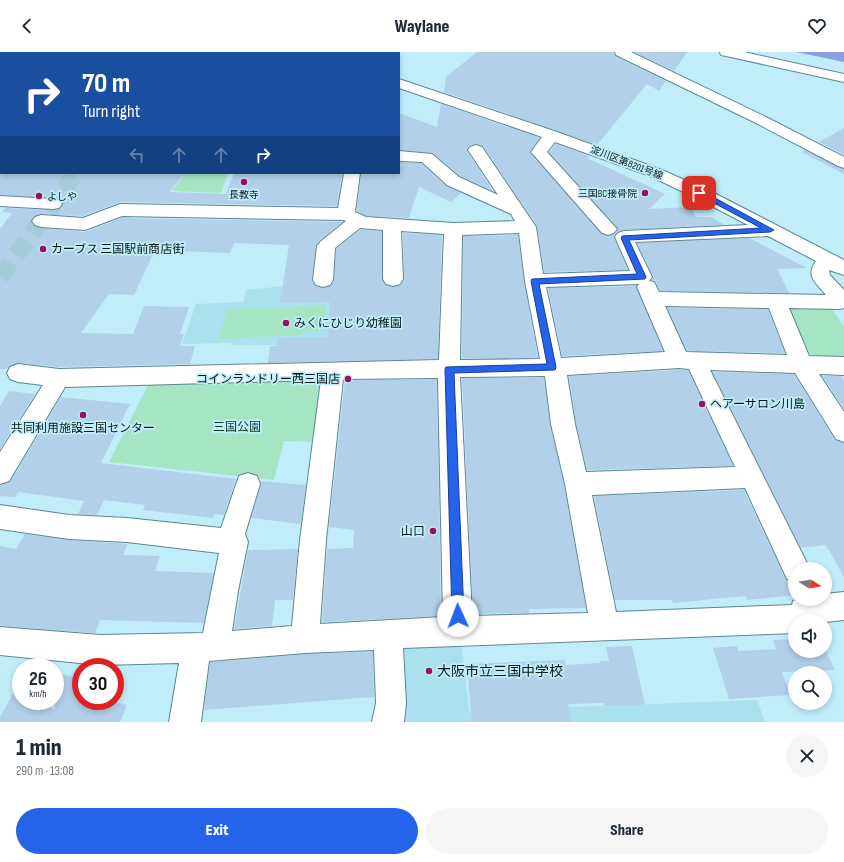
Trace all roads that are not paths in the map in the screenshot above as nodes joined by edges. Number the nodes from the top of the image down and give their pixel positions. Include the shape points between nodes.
1 (620, 52) edge
2 (726, 52) edge
3 (844, 78) edge
4 (400, 83) edge
5 (552, 135) junction
6 (476, 150) dead end
7 (400, 156) edge
8 (844, 163) edge
9 (352, 174) edge
10 (0, 200) edge
11 (53, 204) dead end
12 (517, 211) junction
13 (352, 217) junction
14 (41, 221) dead end
15 (392, 225) junction
16 (527, 227) junction
17 (453, 229) junction
18 (608, 229) dead end
19 (770, 230) junction
20 (836, 264) edge
21 (642, 277) junction
22 (393, 279) dead end
23 (323, 280) dead end
24 (535, 281) junction
25 (653, 299) junction
26 (776, 300) junction
27 (831, 302) junction
28 (844, 318) edge
29 (687, 360) junction
30 (802, 366) junction
31 (844, 366) edge
32 (553, 367) junction
33 (449, 369) junction
34 (333, 371) junction
35 (18, 373) dead end
36 (59, 378) junction
37 (844, 432) edge
38 (0, 473) edge
39 (752, 477) junction
40 (248, 484) dead end
41 (577, 484) junction
42 (0, 517) edge
43 (229, 542) junction
44 (794, 562) edge
45 (832, 605) edge
46 (811, 606) edge
47 (844, 606) edge
48 (605, 627) junction
49 (458, 631) junction
50 (388, 635) junction
51 (0, 640) edge
52 (305, 640) junction
53 (206, 647) junction
54 (185, 722) edge
55 (388, 722) edge

1 - 8 street
2 - 3 street
4 - 5 street, 淀川区第8201号線
5 - 18 street via 539,152
5 - 19 street, 淀川区第8201号線 via 656,173
6 - 12 street
7 - 12 street via 426,157 453,181
9 - 13 street
10 - 11 street
12 - 16 street
13 - 14 street via 120,210 85,224
13 - 15 street via 362,223
13 - 23 street via 326,246
15 - 17 street
15 - 22 street
16 - 17 street
16 - 24 street
17 - 33 street
19 - 20 street, 淀川区第8201号線
19 - 21 street via 624,238
20 - 27 street via 820,269 821,277 839,297 839,302
21 - 24 street
21 - 25 street
24 - 32 street
25 - 26 street
25 - 29 street
26 - 27 street
26 - 30 street
27 - 28 street
29 - 30 street
29 - 32 street
29 - 39 street
30 - 31 street
30 - 37 street
32 - 33 street
32 - 41 street
33 - 34 street
33 - 49 street
34 - 36 street
34 - 52 street via 313,540
35 - 36 street
36 - 38 street
39 - 41 street
39 - 44 street
40 - 43 street
41 - 48 street
42 - 43 street via 69,527 127,530
43 - 53 street via 235,542 224,591
45 - 47 street
46 - 48 street via 803,611 806,618
48 - 49 street
49 - 50 street
50 - 52 street
50 - 55 street via 391,703
51 - 53 street via 100,650
52 - 53 street
53 - 54 street

